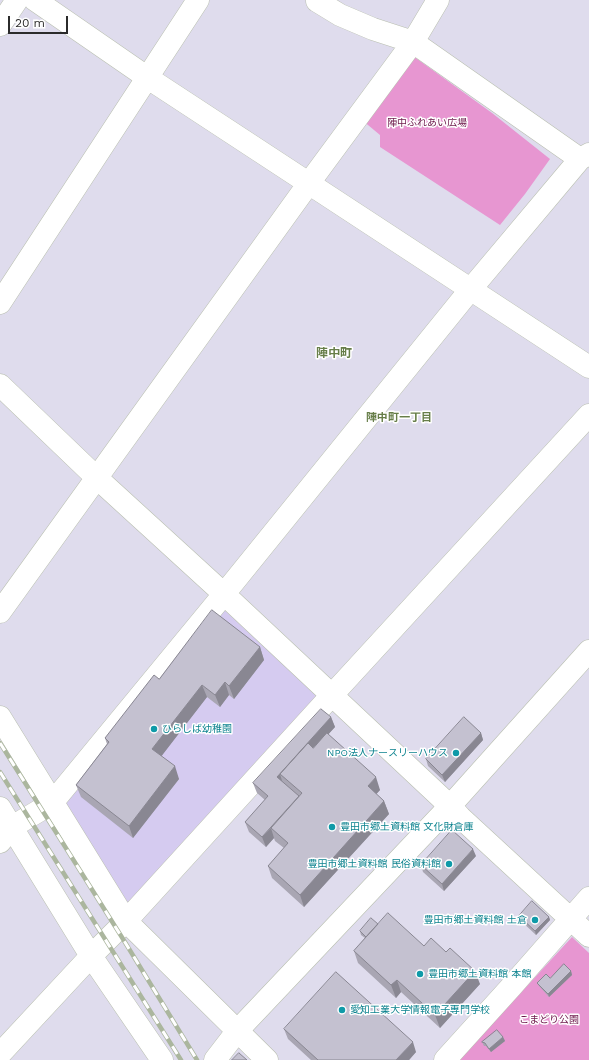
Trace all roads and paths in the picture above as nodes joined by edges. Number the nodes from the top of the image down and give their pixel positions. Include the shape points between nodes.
1 (17, 0) edge
2 (35, 0) edge
3 (198, 0) edge
4 (318, 0) edge
5 (438, 0) edge
6 (0, 25) edge
7 (413, 42) junction
8 (148, 78) junction
9 (585, 156) edge
10 (309, 183) junction
11 (470, 290) junction
12 (0, 303) edge
13 (589, 367) edge
14 (0, 385) edge
15 (589, 415) edge
16 (97, 478) junction
17 (224, 594) junction
18 (0, 612) edge
19 (589, 651) edge
20 (332, 695) junction
21 (0, 717) edge
22 (52, 803) junction
23 (450, 806) junction
24 (0, 808) edge
25 (6, 834) edge
26 (589, 898) edge
27 (570, 918) junction
28 (126, 921) junction
29 (589, 936) edge
30 (91, 956) junction
31 (238, 1030) junction
32 (0, 1054) edge
33 (162, 1060) edge
34 (214, 1060) edge
35 (267, 1060) edge
36 (445, 1060) edge

1 - 6 street
2 - 8 street
3 - 8 street
4 - 7 street via 340,15
5 - 7 street
7 - 9 street
7 - 10 street
8 - 10 street
8 - 12 street
9 - 11 street
10 - 11 street
10 - 16 street
11 - 13 street
11 - 17 street
14 - 16 street
15 - 20 street
16 - 17 street
16 - 18 street
17 - 20 street
17 - 22 street
19 - 23 street
20 - 23 street
20 - 28 street
21 - 22 street
22 - 25 street
22 - 28 street
23 - 27 street
23 - 31 street
24 - 25 street
25 - 30 street
26 - 27 street
27 - 29 street
27 - 36 street
28 - 30 street
28 - 31 street
30 - 32 street
30 - 33 street
31 - 34 street
31 - 35 street

